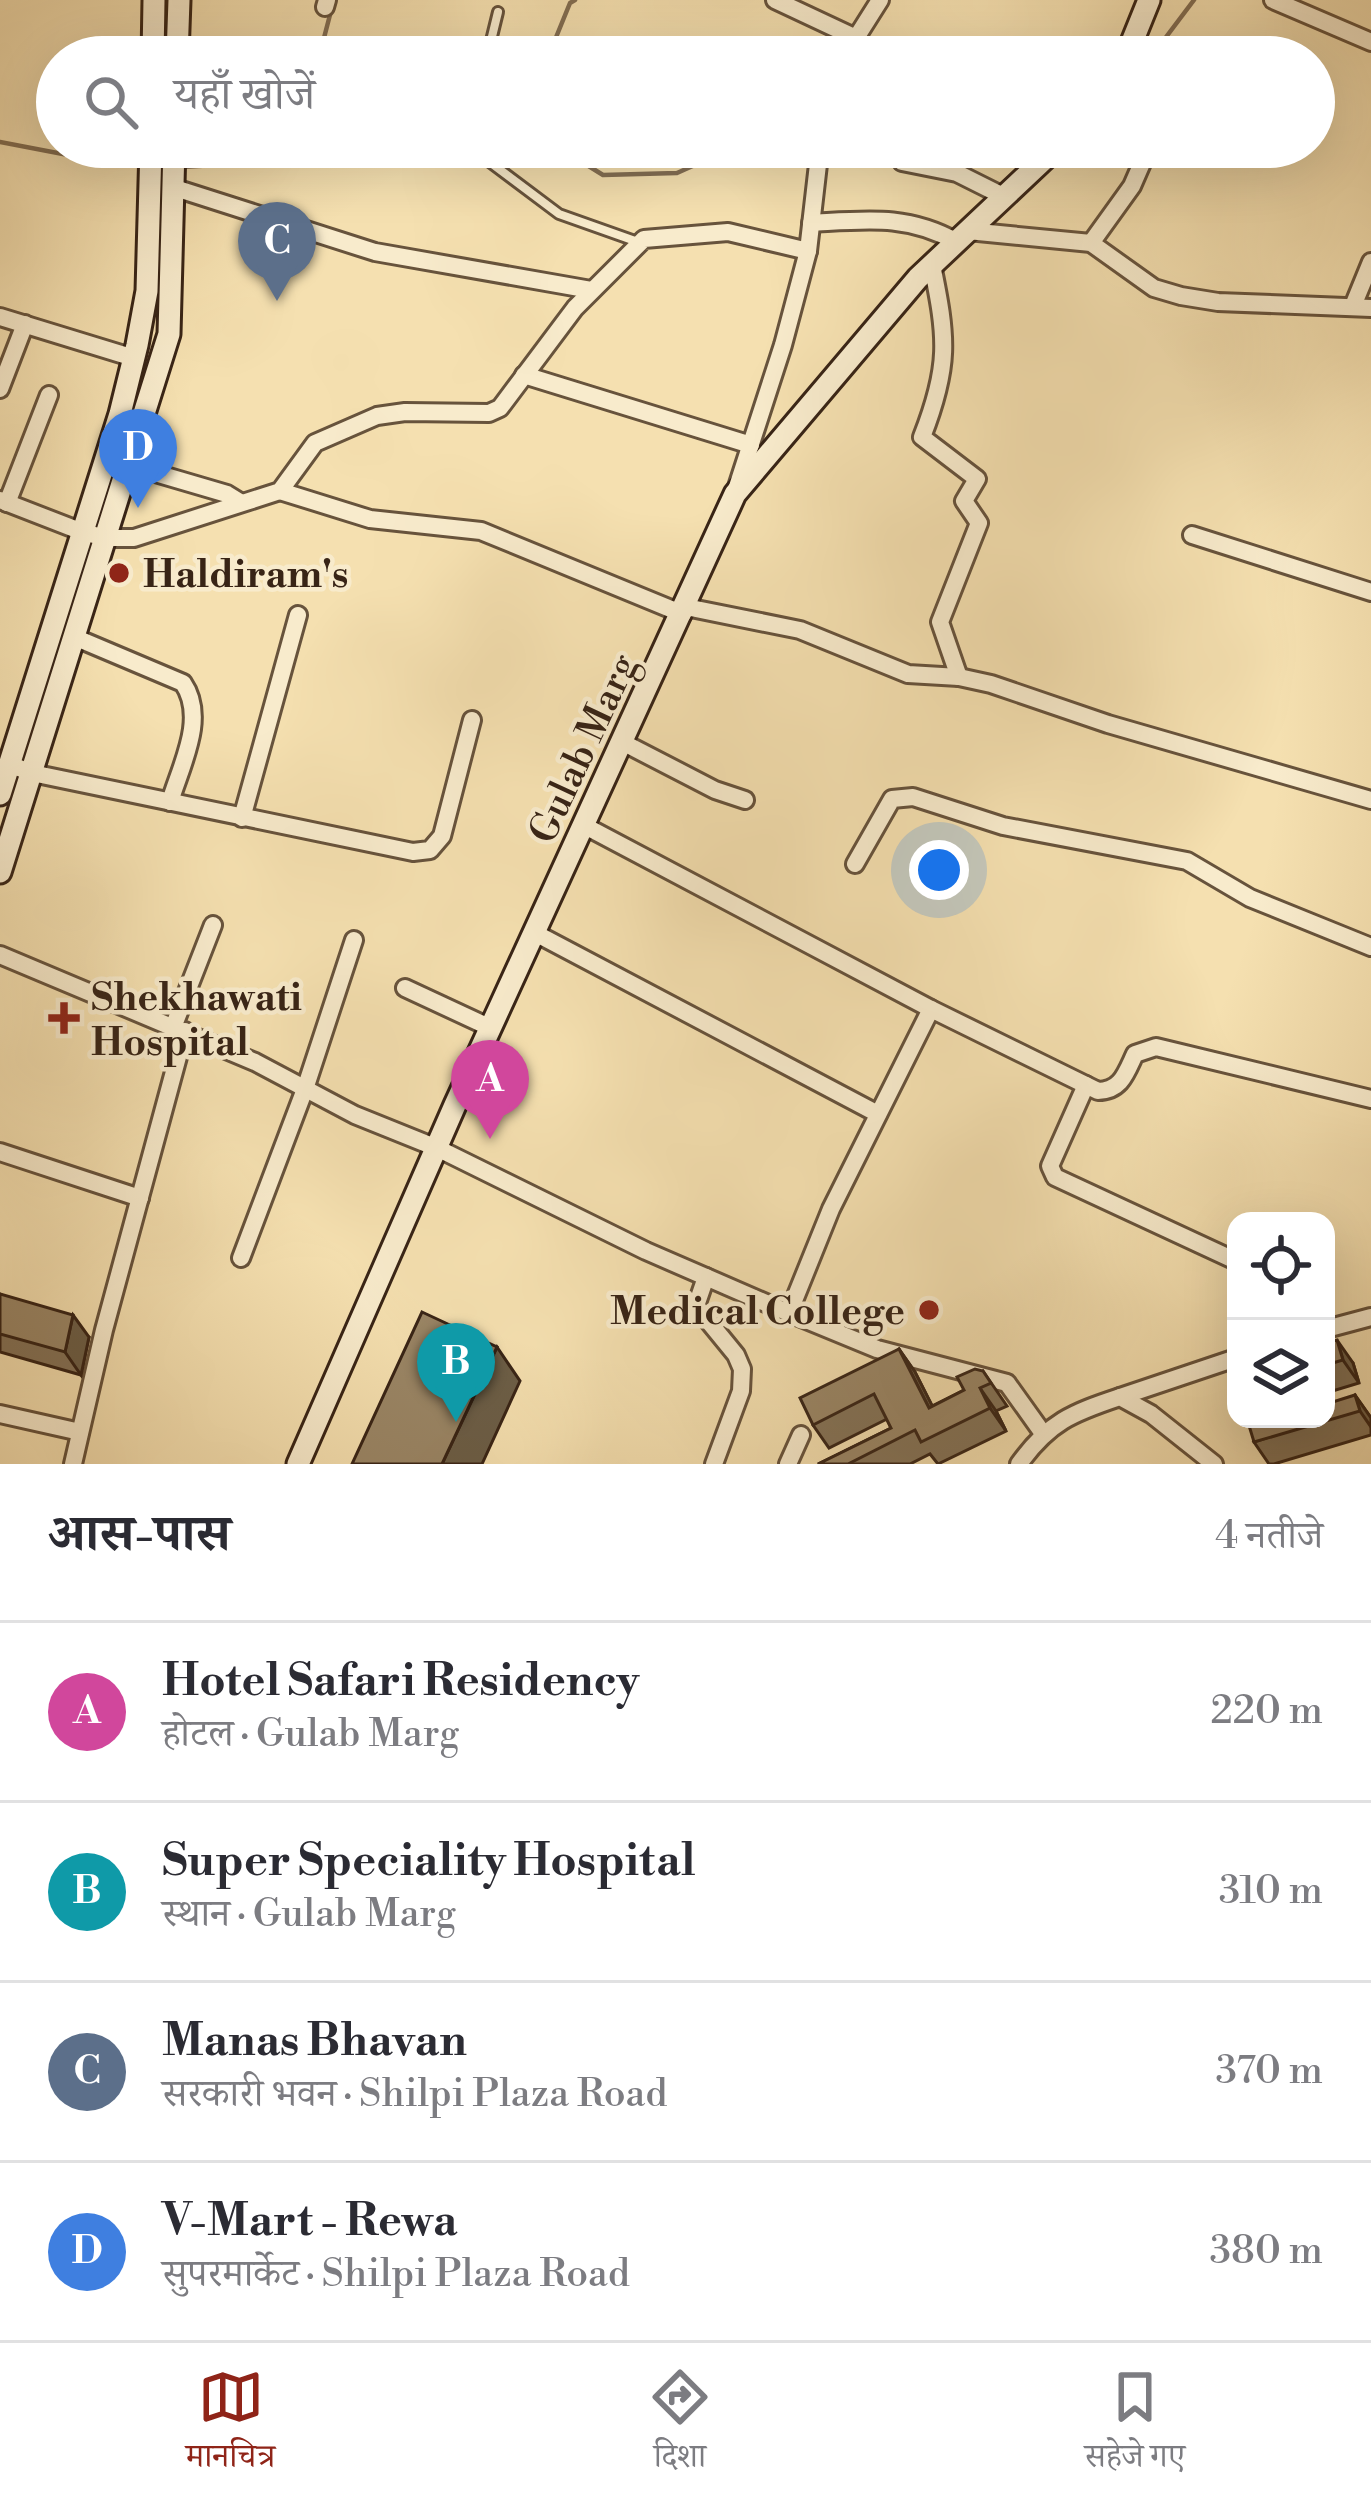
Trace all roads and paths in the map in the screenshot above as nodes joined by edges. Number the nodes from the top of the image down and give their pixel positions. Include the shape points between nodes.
1 (154, 0) edge
2 (179, 0) edge
3 (775, 0) edge
4 (880, 0) edge
5 (1149, 0) edge
6 (1273, 0) edge
7 (498, 12) dead end
8 (153, 36) edge
9 (178, 36) edge
10 (492, 36) edge
11 (852, 36) edge
12 (857, 36) edge
13 (1134, 36) edge
14 (1371, 42) edge
15 (154, 168) edge
16 (166, 168) edge
17 (498, 168) edge
18 (818, 168) edge
19 (932, 168) edge
20 (1035, 168) edge
21 (1140, 168) edge
22 (172, 187) junction
23 (1004, 197) junction
24 (811, 223) junction
25 (963, 237) junction
26 (638, 242) junction
27 (1091, 243) junction
28 (808, 251) junction
29 (1371, 262) edge
30 (932, 265) junction
31 (591, 290) junction
32 (1362, 307) edge
33 (0, 317) edge
34 (26, 324) junction
35 (134, 358) junction
36 (524, 375) junction
37 (0, 388) edge
38 (49, 395) dead end
39 (751, 445) junction
40 (128, 465) junction
41 (280, 491) junction
42 (735, 494) junction
43 (4, 502) edge
44 (240, 502) junction
45 (80, 531) junction
46 (1192, 536) dead end
47 (105, 538) junction
48 (1371, 592) edge
49 (685, 610) junction
50 (298, 615) dead end
51 (74, 637) junction
52 (958, 676) junction
53 (472, 720) dead end
54 (624, 743) junction
55 (9, 764) junction
56 (32, 773) junction
57 (0, 794) edge
58 (745, 800) dead end
59 (1371, 800) edge
60 (170, 802) junction
61 (242, 818) junction
62 (585, 826) junction
63 (855, 864) dead end
64 (0, 872) edge
65 (213, 925) dead end
66 (535, 933) junction
67 (354, 940) dead end
68 (1371, 946) edge
69 (0, 955) edge
70 (405, 988) dead end
71 (931, 1009) junction
72 (179, 1028) junction
73 (491, 1028) junction
74 (1085, 1084) junction
75 (305, 1089) junction
76 (1371, 1100) edge
77 (878, 1114) junction
78 (437, 1148) junction
79 (0, 1152) edge
80 (140, 1198) junction
81 (241, 1258) dead end
82 (1227, 1258) edge
83 (706, 1277) junction
84 (790, 1313) junction
85 (1371, 1317) edge
86 (1335, 1327) edge
87 (1227, 1361) edge
88 (1120, 1396) junction
89 (0, 1414) edge
90 (80, 1432) junction
91 (1042, 1432) junction
92 (801, 1435) dead end
93 (73, 1464) edge
94 (298, 1464) edge
95 (714, 1464) edge
96 (788, 1464) edge
97 (1019, 1464) edge
98 (1214, 1464) edge

1 - 8 street
2 - 9 street
3 - 11 street
4 - 12 street
5 - 13 street
6 - 14 street
7 - 10 lane
15 - 35 street
16 - 22 street
17 - 26 lane via 559,214
18 - 24 street
19 - 23 street
20 - 23 street, Gulab Marg
21 - 27 street
22 - 31 street via 374,252
22 - 40 street via 169,334
23 - 25 street, Gulab Marg
24 - 25 street via 883,220
24 - 28 street
25 - 27 street
25 - 30 street, Gulab Marg
26 - 28 street via 728,232
26 - 31 street
27 - 32 street via 1154,288 1181,296
28 - 39 street
29 - 32 street
30 - 42 street, Gulab Marg
30 - 52 street via 945,364 922,436 977,479 964,501 979,523 940,622
31 - 36 street
33 - 34 street
34 - 35 street
34 - 37 street
35 - 45 street
36 - 39 street
36 - 41 street via 489,413 405,412 328,434
38 - 43 street
39 - 42 street
40 - 44 street
40 - 47 street
41 - 44 street
41 - 49 street via 370,519 481,531
42 - 49 street, Gulab Marg
43 - 45 street
44 - 47 street via 134,538
45 - 47 street
45 - 55 street
46 - 48 street
47 - 51 street
49 - 52 street via 800,630 908,674
49 - 54 street, Gulab Marg
50 - 61 street
51 - 56 street
51 - 60 street via 183,683 192,696 192,728
52 - 59 street
53 - 61 street via 442,836 430,850
54 - 58 street
54 - 62 street, Gulab Marg
55 - 56 street
55 - 57 street
56 - 60 street
56 - 64 street
60 - 61 street
62 - 66 street, Gulab Marg
62 - 71 street
63 - 68 street via 892,800 913,797 1003,826 1187,861 1250,898
65 - 72 street
66 - 73 street, Gulab Marg
66 - 77 street
67 - 75 street
69 - 72 street
70 - 73 street
71 - 74 street
71 - 77 street
72 - 75 street
72 - 80 street
73 - 78 street, Gulab Marg
74 - 76 street via 1110,1091 1135,1054 1156,1047
74 - 82 street via 1050,1166 1055,1177
75 - 78 street
75 - 81 street
77 - 84 street
78 - 83 street
78 - 94 street, Gulab Marg
79 - 80 street
80 - 90 street
83 - 84 street
83 - 95 street via 696,1306 736,1355 743,1380
84 - 91 street via 877,1349 1007,1383
85 - 86 street
87 - 88 street
88 - 91 street
88 - 98 street
89 - 90 street
90 - 93 street
91 - 97 street
92 - 96 street

